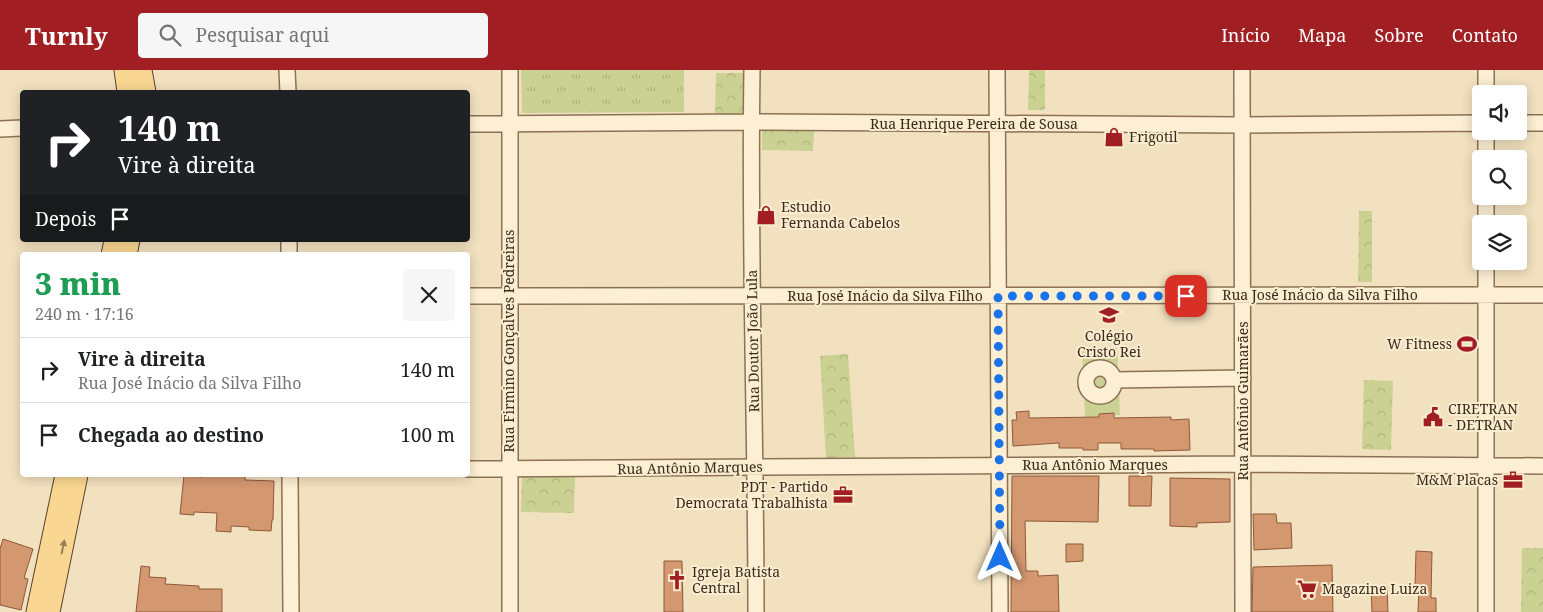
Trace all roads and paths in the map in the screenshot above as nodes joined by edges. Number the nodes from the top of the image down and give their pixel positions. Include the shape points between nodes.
1 (124, 70) edge
2 (142, 70) edge
3 (287, 70) edge
4 (510, 70) edge
5 (752, 70) edge
6 (997, 70) edge
7 (1242, 70) edge
8 (1486, 70) edge
9 (1486, 85) edge
10 (127, 90) edge
11 (146, 90) edge
12 (288, 90) edge
13 (751, 122) junction
14 (1472, 123) edge
15 (1527, 123) edge
16 (1543, 123) edge
17 (470, 124) edge
18 (510, 124) junction
19 (997, 124) junction
20 (1242, 125) junction
21 (20, 128) edge
22 (0, 129) edge
23 (124, 243) edge
24 (114, 252) edge
25 (1486, 270) edge
26 (1486, 295) junction
27 (1543, 295) edge
28 (470, 296) edge
29 (509, 296) junction
30 (752, 296) junction
31 (998, 296) junction
32 (1243, 296) junction
33 (1243, 378) junction
34 (1114, 380) dead end
35 (1243, 464) junction
36 (1485, 465) junction
37 (999, 466) junction
38 (1543, 466) edge
39 (756, 467) junction
40 (470, 469) edge
41 (509, 470) junction
42 (65, 477) edge
43 (78, 477) edge
44 (290, 477) edge
45 (36, 612) edge
46 (50, 612) edge
47 (291, 612) edge
48 (510, 612) edge
49 (756, 612) edge
50 (1000, 612) edge
51 (1243, 612) edge
52 (1486, 612) edge

1 - 10 main road
2 - 11 main road
3 - 12 street
4 - 18 street, Rua Firmino Gonçalves Pedreiras
5 - 13 street, Rua Doutor João Lula
6 - 19 street
7 - 20 street, Rua Antônio Guimarães
8 - 9 street
13 - 18 street, Rua Henrique Pereira de Sousa
13 - 19 street, Rua Henrique Pereira de Sousa
13 - 30 street, Rua Doutor João Lula
14 - 20 street, Rua Henrique Pereira de Sousa
15 - 16 street
17 - 18 street, Rua Henrique Pereira de Sousa
18 - 29 street, Rua Firmino Gonçalves Pedreiras
19 - 20 street, Rua Henrique Pereira de Sousa
19 - 31 street
20 - 32 street, Rua Antônio Guimarães
21 - 22 street
23 - 24 main road
25 - 26 street
26 - 27 street, Rua José Inácio da Silva Filho
26 - 32 street, Rua José Inácio da Silva Filho
26 - 36 street
28 - 29 street, Rua José Inácio da Silva Filho
29 - 30 street, Rua José Inácio da Silva Filho
29 - 41 street, Rua Firmino Gonçalves Pedreiras
30 - 31 street, Rua José Inácio da Silva Filho
30 - 39 street, Rua Doutor João Lula
31 - 32 street, Rua José Inácio da Silva Filho
31 - 37 street
32 - 33 street, Rua Antônio Guimarães
33 - 34 street
33 - 35 street, Rua Antônio Guimarães
35 - 36 street, Rua Antônio Marques
35 - 37 street, Rua Antônio Marques
35 - 51 street, Rua Antônio Guimarães
36 - 38 street, Rua Antônio Marques
36 - 52 street
37 - 39 street, Rua Antônio Marques
37 - 50 street
39 - 41 street, Rua Antônio Marques
39 - 49 street, Rua Doutor João Lula
40 - 41 street, Rua Antônio Marques
41 - 48 street, Rua Firmino Gonçalves Pedreiras
42 - 45 main road
46 -> 43 main road
44 - 47 street

